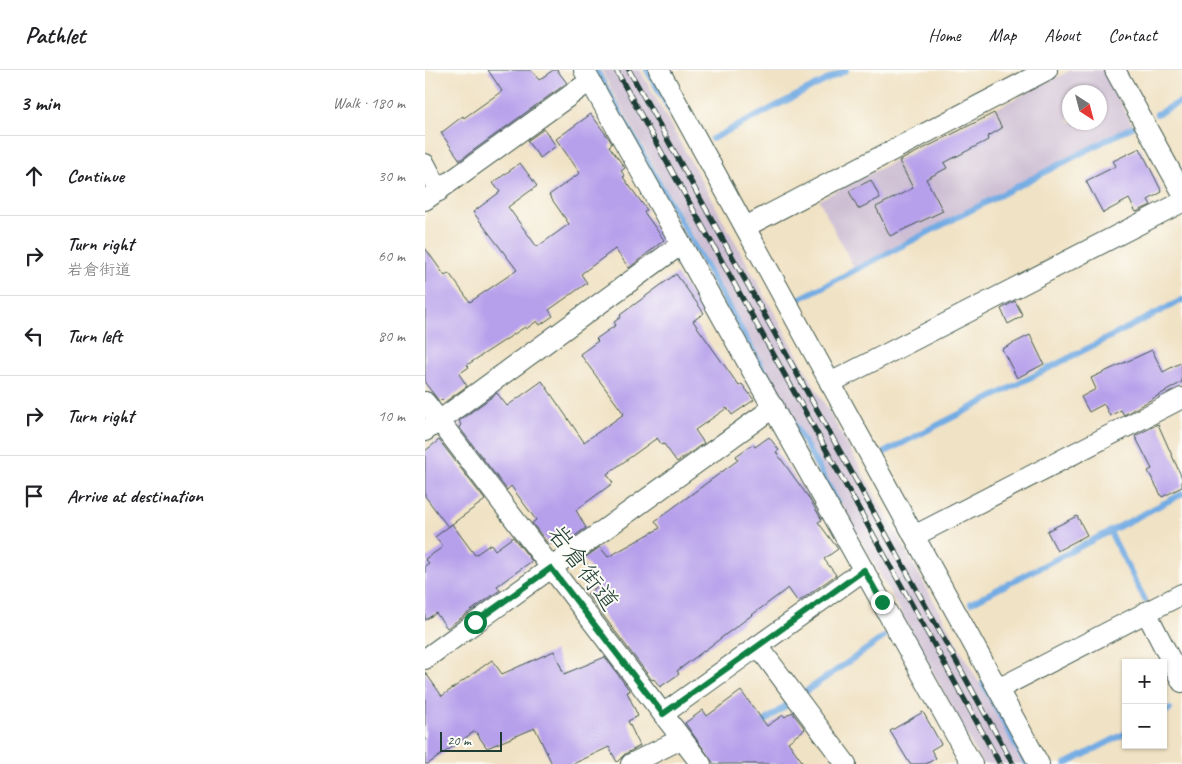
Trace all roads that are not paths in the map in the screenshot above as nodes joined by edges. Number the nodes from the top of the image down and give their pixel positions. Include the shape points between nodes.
1 (659, 70) edge
2 (1047, 70) edge
3 (1115, 70) edge
4 (587, 76) edge
5 (425, 164) edge
6 (1182, 192) edge
7 (432, 196) edge
8 (1182, 202) edge
9 (745, 227) junction
10 (680, 245) junction
11 (830, 383) junction
12 (1182, 398) edge
13 (425, 402) edge
14 (774, 407) junction
15 (432, 426) edge
16 (914, 536) junction
17 (551, 568) junction
18 (864, 570) junction
19 (1182, 594) edge
20 (1146, 612) junction
21 (758, 646) junction
22 (425, 658) edge
23 (1182, 682) edge
24 (998, 689) junction
25 (663, 714) junction
26 (681, 739) junction
27 (635, 763) edge
28 (701, 764) edge
29 (846, 764) edge
30 (972, 764) edge
31 (1039, 764) edge

1 - 9 street
2 - 9 street
3 - 6 street
4 - 7 street
4 - 10 street
5 - 7 street
8 - 11 street
9 - 11 street
10 - 14 street
10 - 15 street
11 - 16 street
12 - 16 street
13 - 15 street, 岩倉街道
14 - 17 street
14 - 18 street
15 - 17 street, 岩倉街道
16 - 24 street
17 - 22 street
17 - 25 street, 岩倉街道
18 - 21 street
18 - 30 street
19 - 20 street
20 - 23 street
20 - 24 street
21 - 25 street
21 - 29 street
24 - 31 street
25 - 26 street, 岩倉街道
26 - 27 street
26 - 28 street, 岩倉街道

